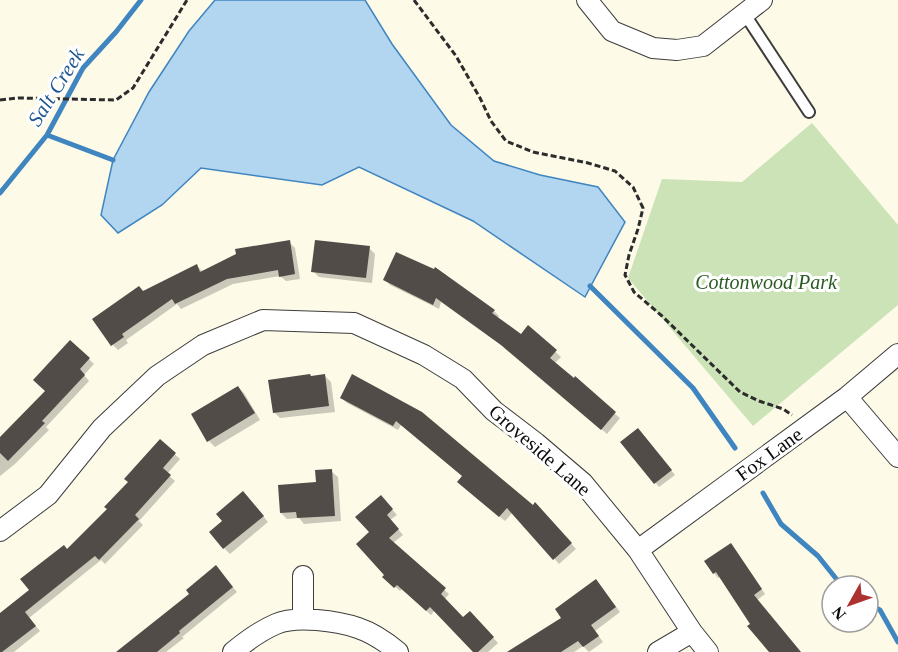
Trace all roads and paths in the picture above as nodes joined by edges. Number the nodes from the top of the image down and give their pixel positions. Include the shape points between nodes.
1 (187, 0) edge
2 (414, 0) edge
3 (587, 0) edge
4 (762, 0) edge
5 (744, 13) junction
6 (0, 100) edge
7 (809, 112) dead end
8 (898, 354) edge
9 (847, 397) junction
10 (808, 425) junction
11 (898, 457) edge
12 (0, 531) edge
13 (638, 550) junction
14 (303, 576) dead end
15 (303, 619) junction
16 (692, 632) junction
17 (233, 652) edge
18 (398, 652) edge
19 (658, 652) edge
20 (708, 652) edge

1 - 6 path via 133,88 116,100
2 - 10 path via 456,56 506,141 533,152 615,171 633,187 643,208 625,275 634,292 740,392 783,409
3 - 5 street via 612,31 653,48 677,50 703,46
4 - 5 street
5 - 7 lane
8 - 9 street, Fox Lane
9 - 10 street, Fox Lane
9 - 11 street
10 - 13 street, Fox Lane
12 - 13 street, Groveside Lane via 48,495 102,428 157,376 203,345 263,320 354,323 463,379 494,411 583,483
13 - 16 street, Groveside Lane
14 - 15 street
15 - 17 street via 277,623
15 - 18 street via 358,628
16 - 19 street
16 - 20 street, Groveside Lane

